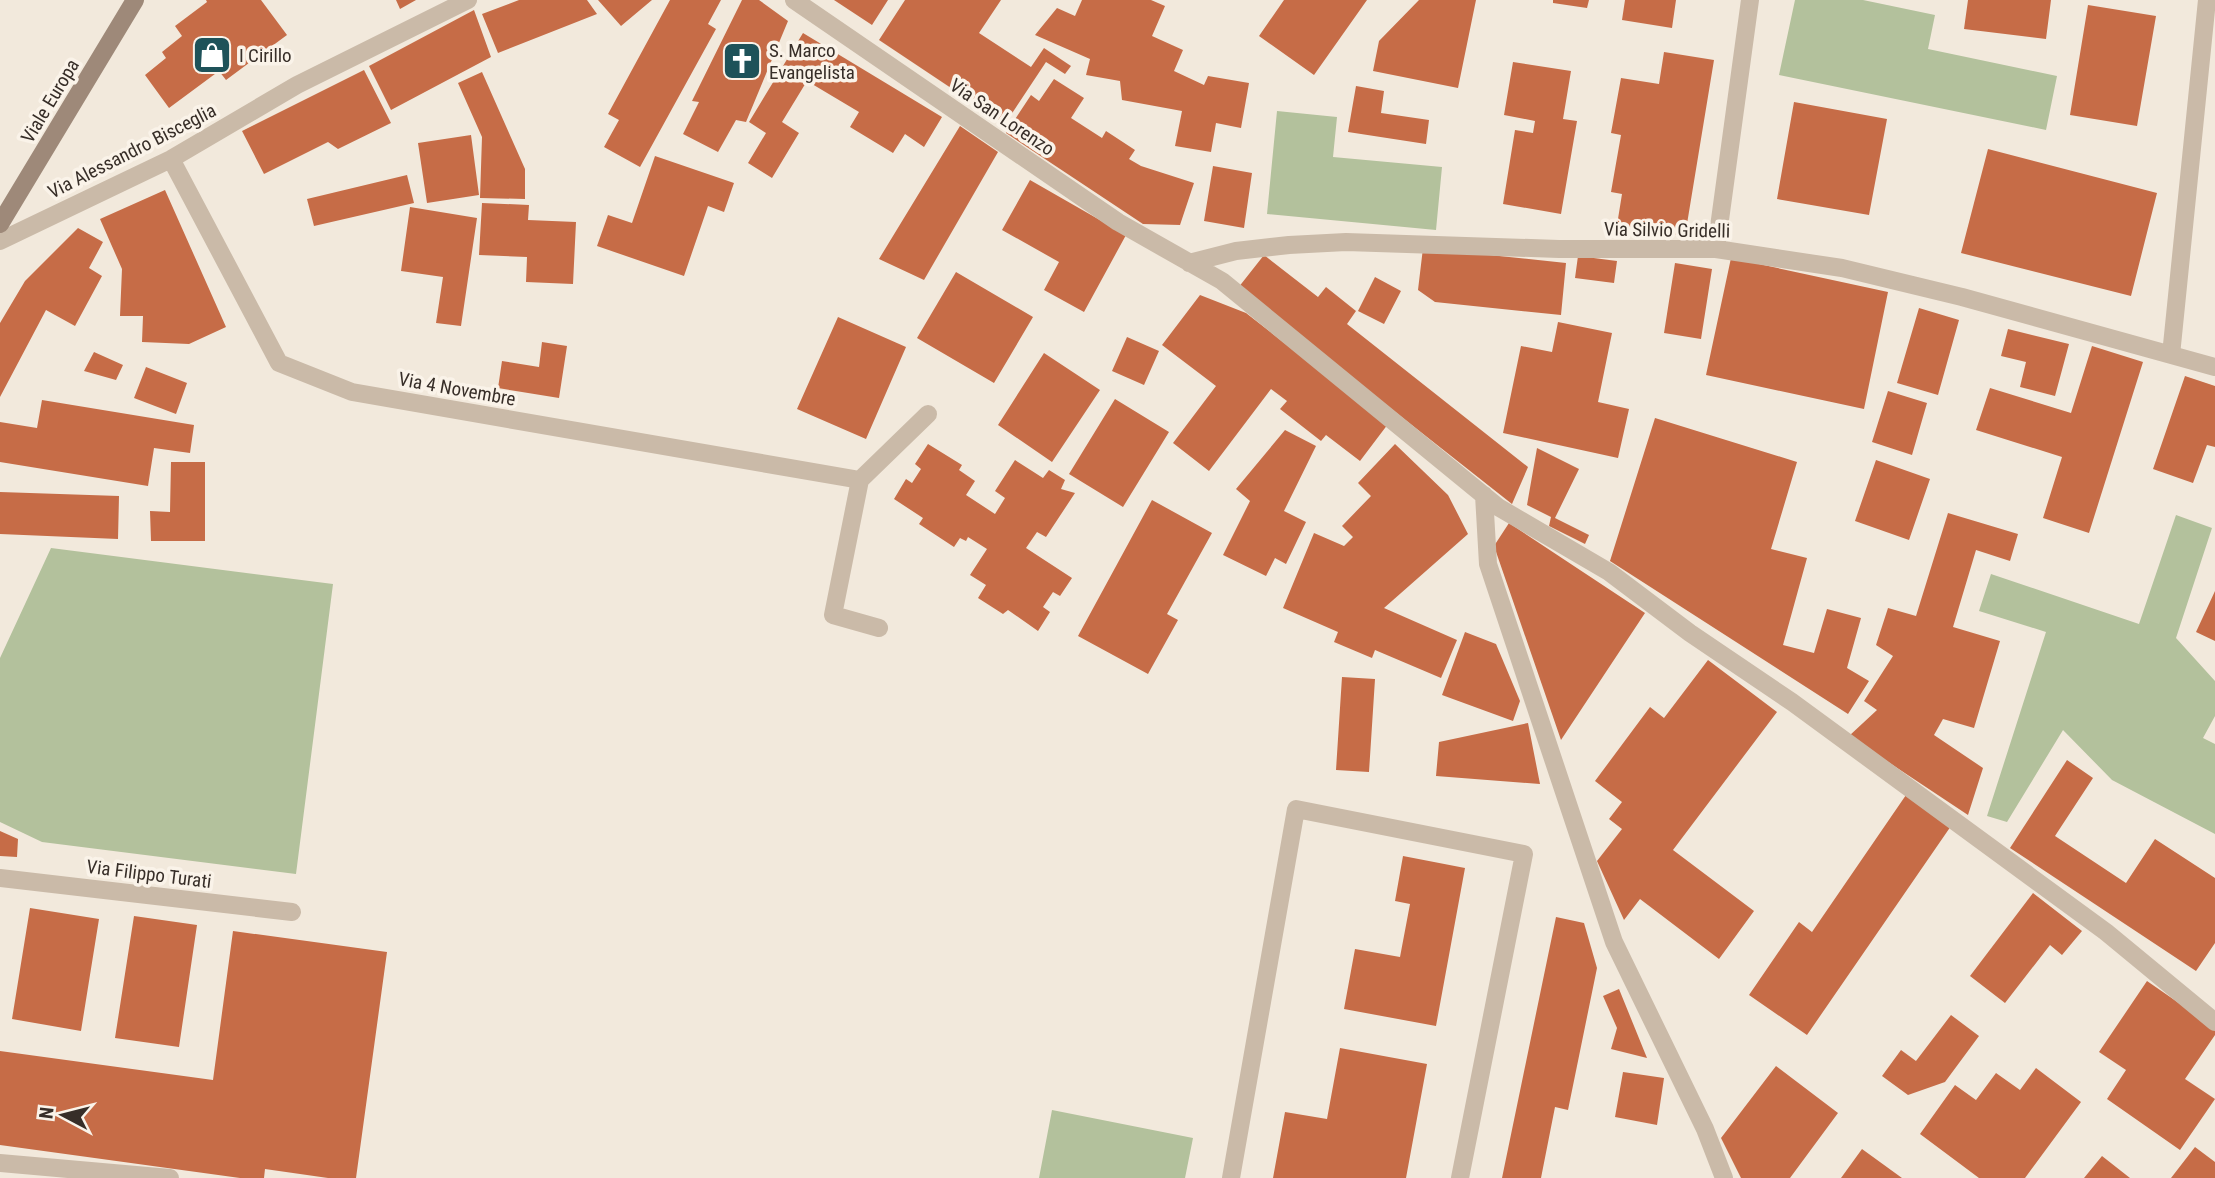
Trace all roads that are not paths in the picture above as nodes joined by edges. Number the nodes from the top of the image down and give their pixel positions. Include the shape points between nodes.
1 (135, 0) edge
2 (468, 0) edge
3 (794, 0) edge
4 (1750, 0) edge
5 (2207, 0) edge
6 (171, 159) junction
7 (0, 224) edge
8 (0, 241) edge
9 (1716, 249) junction
10 (1189, 262) junction
11 (2171, 355) junction
12 (2215, 367) edge
13 (928, 414) dead end
14 (860, 480) junction
15 (1484, 495) junction
16 (879, 628) dead end
17 (0, 878) edge
18 (292, 912) dead end
19 (2215, 1022) edge
20 (0, 1163) edge
21 (170, 1178) edge
22 (1231, 1178) edge
23 (1460, 1178) edge
24 (1724, 1178) edge

1 - 7 main road, Viale Europa
2 - 6 street, Via Alessandro Bisceglia via 297,85
3 - 10 street, Via San Lorenzo via 1118,222
4 - 9 street
5 - 11 street
6 - 8 street, Via Alessandro Bisceglia
6 - 14 street, Via 4 Novembre via 279,363 352,392
9 - 10 street, Via Silvio Gridelli via 1346,242 1289,244
9 - 11 street, Via Silvio Gridelli via 1842,268
10 - 15 street, Via San Lorenzo via 1222,281
11 - 12 street, Via Silvio Gridelli
13 - 14 street
14 - 16 street via 833,615
15 - 19 street, Via San Lorenzo via 1609,572 1792,702 2106,932
15 - 24 street via 1488,564 1614,942
17 - 18 street, Via Filippo Turati
20 - 21 street
22 - 23 street via 1296,809 1524,854

